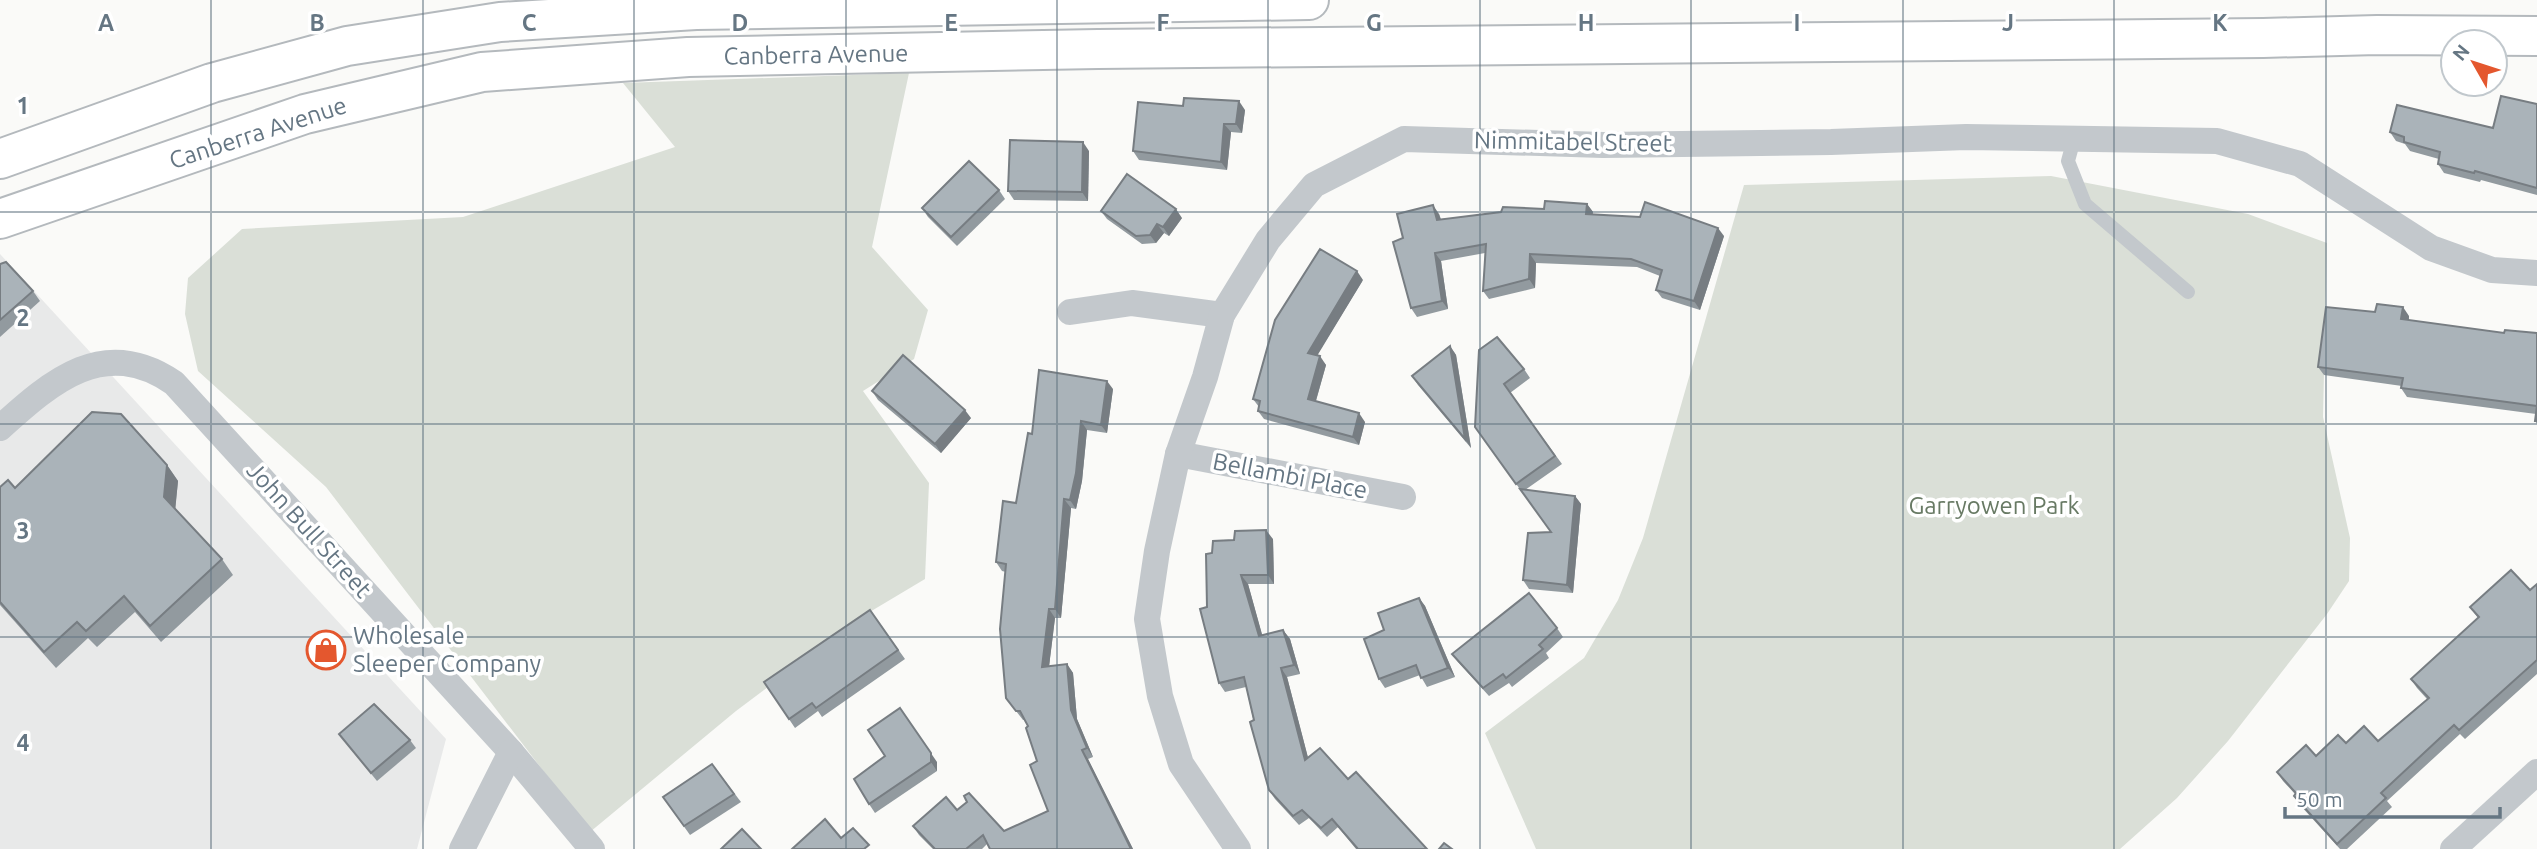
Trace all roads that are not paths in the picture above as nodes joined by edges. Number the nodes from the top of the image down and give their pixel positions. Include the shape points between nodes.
1 (1309, 0) edge
2 (2537, 36) edge
3 (2074, 139) junction
4 (0, 159) edge
5 (0, 219) edge
6 (2537, 273) edge
7 (2188, 292) dead end
8 (1070, 312) dead end
9 (1222, 315) junction
10 (0, 428) edge
11 (1178, 454) junction
12 (1403, 497) dead end
13 (511, 751) junction
14 (2537, 772) edge
15 (2458, 846) edge
16 (462, 849) edge
17 (592, 849) edge
18 (1238, 849) edge

1 - 4 highway, Canberra Avenue via 696,10 500,22 347,46 212,83
2 - 5 highway, Canberra Avenue via 1084,49 688,57 482,72 305,114
3 - 6 street, Nimmitabel Street via 2217,141 2300,164 2431,248 2492,270
3 - 7 lane via 2068,161 2085,204
3 - 9 street, Nimmitabel Street via 1603,145 1404,139 1314,185 1268,240
8 - 9 street via 1132,303
9 - 11 street, Nimmitabel Street
10 - 13 street, John Bull Street via 42,391 80,369 120,363 149,369 174,383
11 - 12 street, Bellambi Place
11 - 18 street, Nimmitabel Street via 1147,619 1160,696 1181,764
13 - 16 street
13 - 17 street, John Bull Street
14 - 15 street

